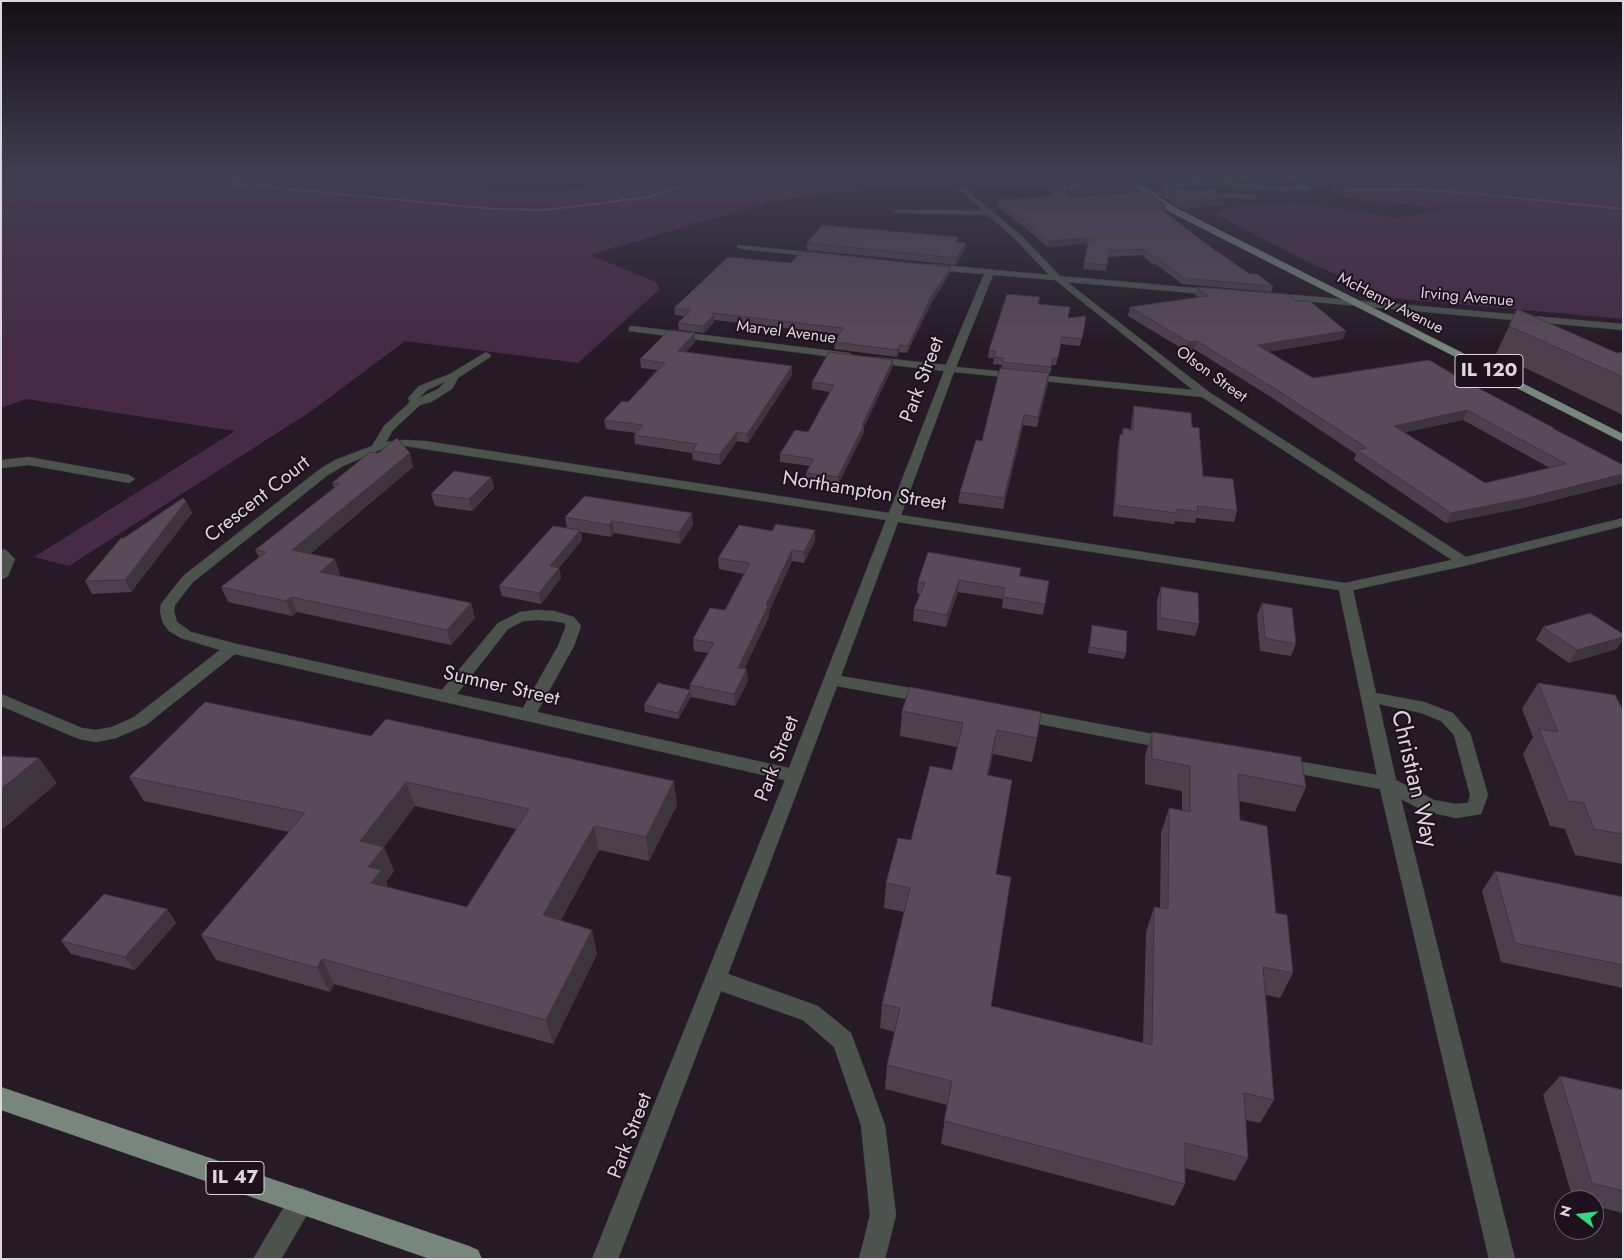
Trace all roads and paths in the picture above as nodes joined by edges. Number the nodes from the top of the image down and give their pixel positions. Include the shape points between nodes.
1 (1013, 233) edge
2 (1217, 233) edge
3 (741, 247) dead end
4 (831, 257) edge
5 (920, 266) edge
6 (989, 273) junction
7 (1058, 278) junction
8 (1225, 292) edge
9 (1265, 296) edge
10 (1354, 303) junction
11 (1546, 320) junction
12 (1623, 327) edge
13 (632, 329) dead end
14 (1556, 332) edge
15 (486, 355) dead end
16 (950, 369) junction
17 (1205, 394) junction
18 (1623, 439) edge
19 (377, 448) junction
20 (1, 464) edge
21 (129, 478) dead end
22 (894, 516) junction
23 (1623, 522) edge
24 (1, 553) edge
25 (1464, 562) junction
26 (1, 576) edge
27 (1345, 588) junction
28 (197, 639) joint
29 (232, 648) junction
30 (831, 679) junction
31 (446, 696) junction
32 (1368, 697) junction
33 (1, 699) edge
34 (948, 701) edge
35 (1006, 712) edge
36 (527, 715) junction
37 (1180, 745) edge
38 (1268, 762) edge
39 (795, 776) junction
40 (1388, 784) junction
41 (715, 979) junction
42 (1, 1098) edge
43 (302, 1201) junction
44 (266, 1259) edge
45 (469, 1259) edge
46 (605, 1259) edge
47 (872, 1259) edge
48 (1502, 1259) edge

1 - 7 street, Olson Street
2 - 10 main road, McHenry Avenue / IL 120
3 - 4 street
5 - 6 street
6 - 7 street
6 - 16 street, Park Street
7 - 8 street
7 - 17 street, Olson Street
9 - 10 street, Irving Avenue
10 - 11 street, Irving Avenue
10 - 18 main road, McHenry Avenue / IL 120
11 - 12 street, Irving Avenue
11 - 14 street
13 - 16 street, Marvel Avenue
15 - 19 street via 454,376 423,388 413,398 416,402 388,428
16 - 17 street, Marvel Avenue
16 - 22 street, Park Street
17 - 25 street, Olson Street
19 - 22 street, Northampton Street via 405,443 426,444
19 - 28 street, Crescent Court via 324,472 179,588 168,604 168,618 180,632
20 - 21 street via 28,460
22 - 27 street, Northampton Street
22 - 30 street, Park Street
23 - 25 street
24 - 26 street via 8,559
25 - 27 street
27 - 32 street, Christian Way
28 - 29 street, Sumner Street
29 - 31 street, Sumner Street
29 - 33 street via 140,721 116,732 96,736 79,733
30 - 34 street
30 - 39 street, Park Street
31 - 36 street, Sumner Street
31 - 36 street via 503,626 511,621 536,615 569,620 574,626 566,646
32 - 40 street, Christian Way
32 - 40 street via 1424,708 1447,717 1462,734 1479,795 1475,809 1456,811 1430,806
35 - 37 street
36 - 39 street, Sumner Street
38 - 40 street
39 - 41 street, Park Street
40 - 48 street, Christian Way
41 - 46 street, Park Street
41 - 47 street via 810,1013 843,1040 873,1125 883,1215
42 - 43 main road, IL 47
43 - 44 street
43 - 45 main road, IL 47

